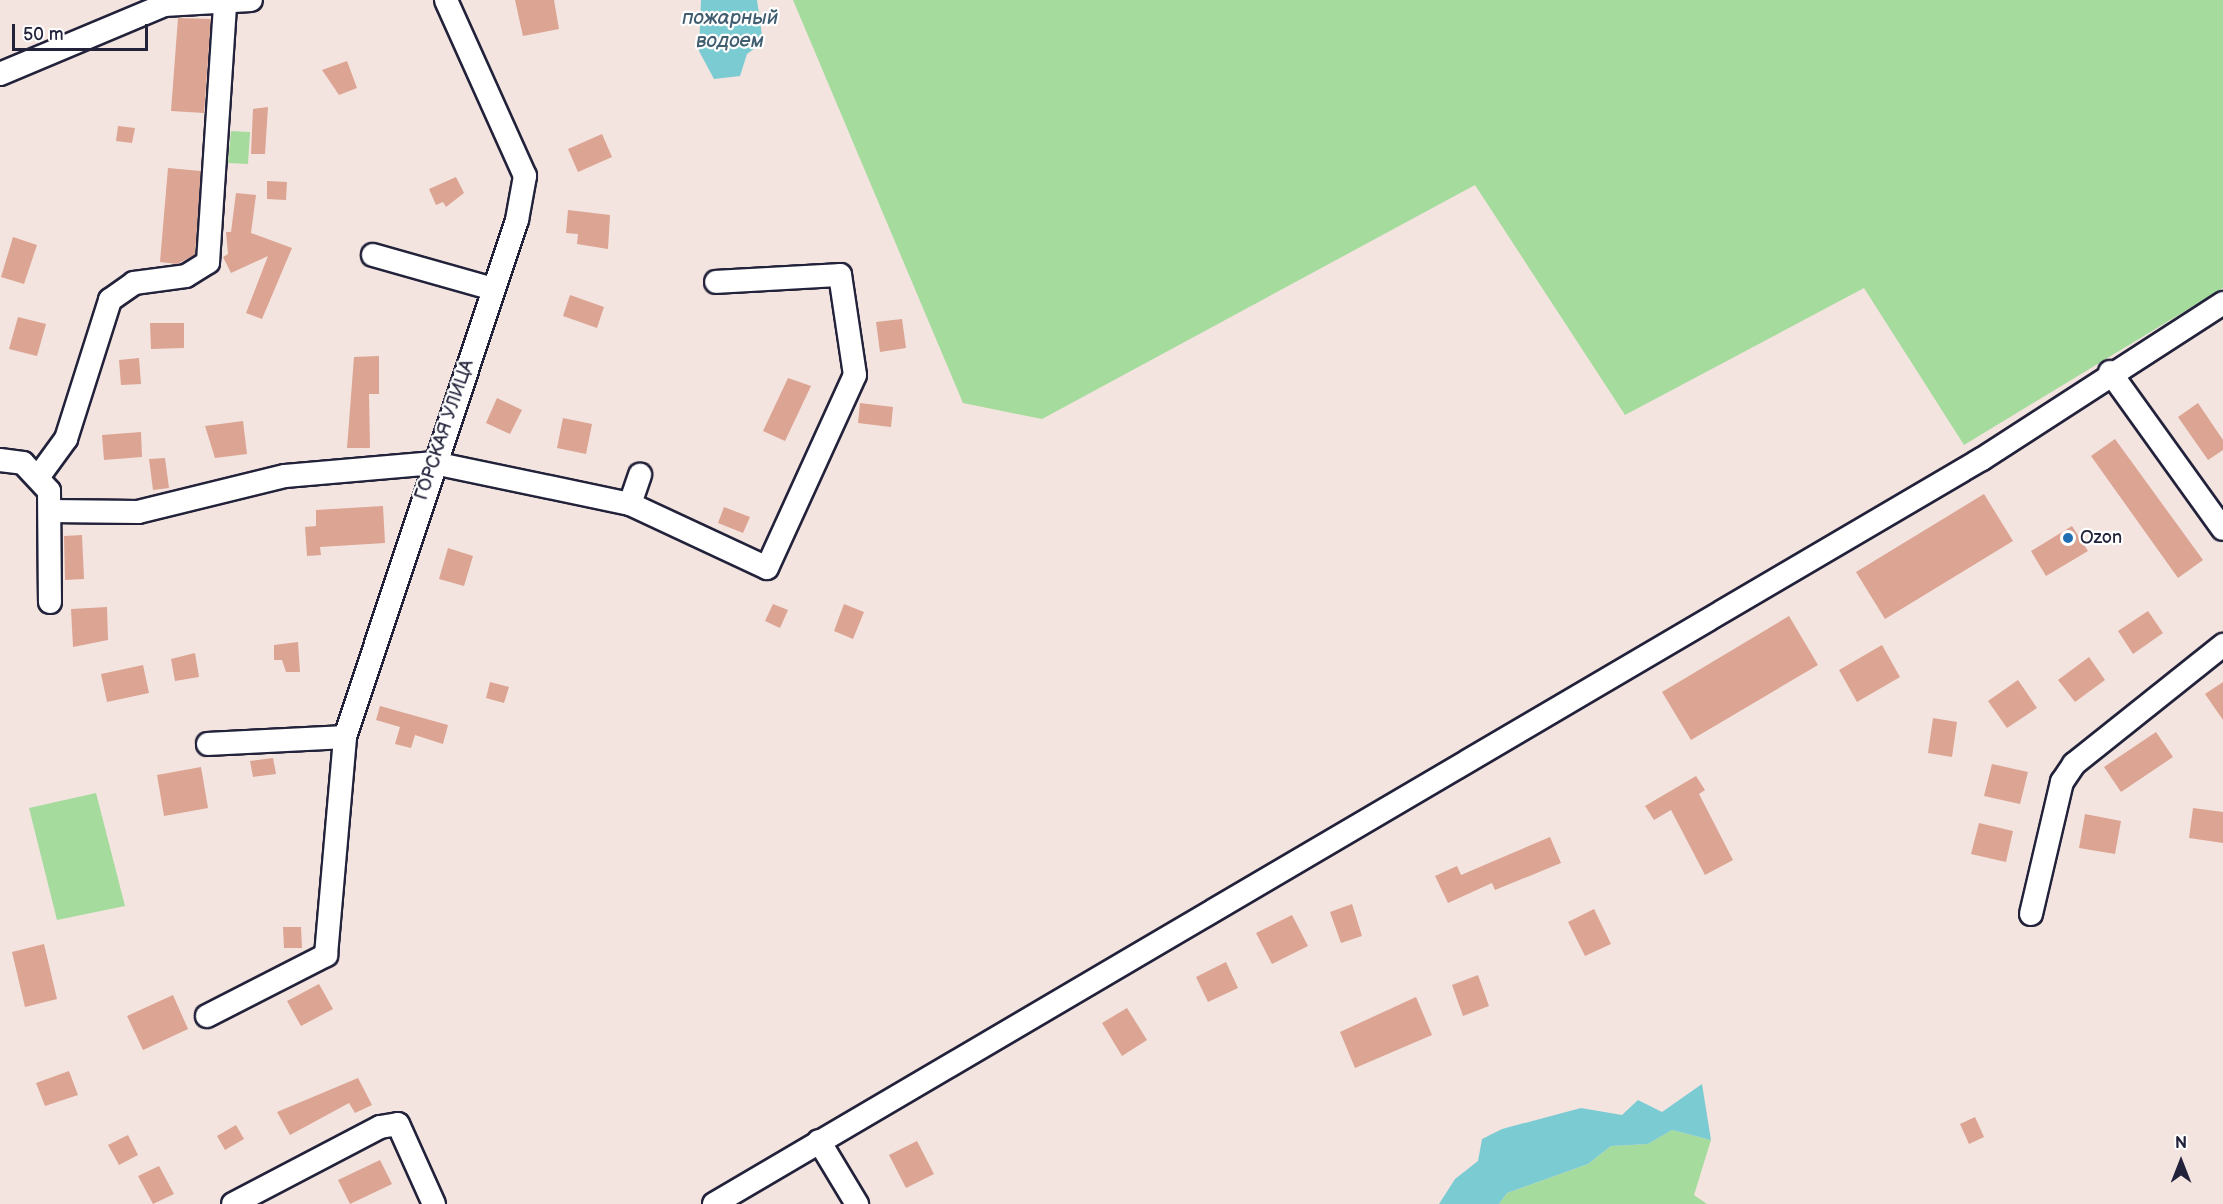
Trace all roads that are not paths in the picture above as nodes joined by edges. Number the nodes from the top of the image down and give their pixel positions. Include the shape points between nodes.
1 (251, 0) edge
2 (446, 0) edge
3 (163, 3) edge
4 (225, 4) junction
5 (0, 74) edge
6 (373, 255) dead end
7 (716, 282) dead end
8 (493, 289) junction
9 (2223, 303) edge
10 (2110, 372) junction
11 (0, 460) edge
12 (434, 463) junction
13 (640, 475) dead end
14 (39, 476) junction
15 (630, 504) junction
16 (50, 511) junction
17 (2223, 529) edge
18 (50, 602) dead end
19 (2223, 645) edge
20 (345, 737) junction
21 (208, 744) dead end
22 (2031, 914) dead end
23 (207, 1016) dead end
24 (819, 1141) junction
25 (233, 1204) edge
26 (434, 1204) edge
27 (714, 1204) edge
28 (857, 1204) edge

1 - 4 street
2 - 8 street, ГОРСКАЯ УЛИЦА via 525,176
3 - 4 street
3 - 5 street
4 - 14 street via 208,262 186,276 134,284 110,300 66,439
6 - 8 street
7 - 15 street via 840,275 855,375 767,568
8 - 12 street, ГОРСКАЯ УЛИЦА
9 - 10 street
10 - 17 street
10 - 24 street via 1982,459
11 - 14 street via 23,463
12 - 15 street
12 - 16 street via 285,477 138,512
12 - 20 street, ГОРСКАЯ УЛИЦА
13 - 15 street
14 - 16 street via 49,490
16 - 18 street
19 - 22 street via 2074,764 2062,782
20 - 21 street
20 - 23 street, ГОРСКАЯ УЛИЦА via 326,955
24 - 27 street
24 - 28 street
25 - 26 street via 380,1127 398,1124

